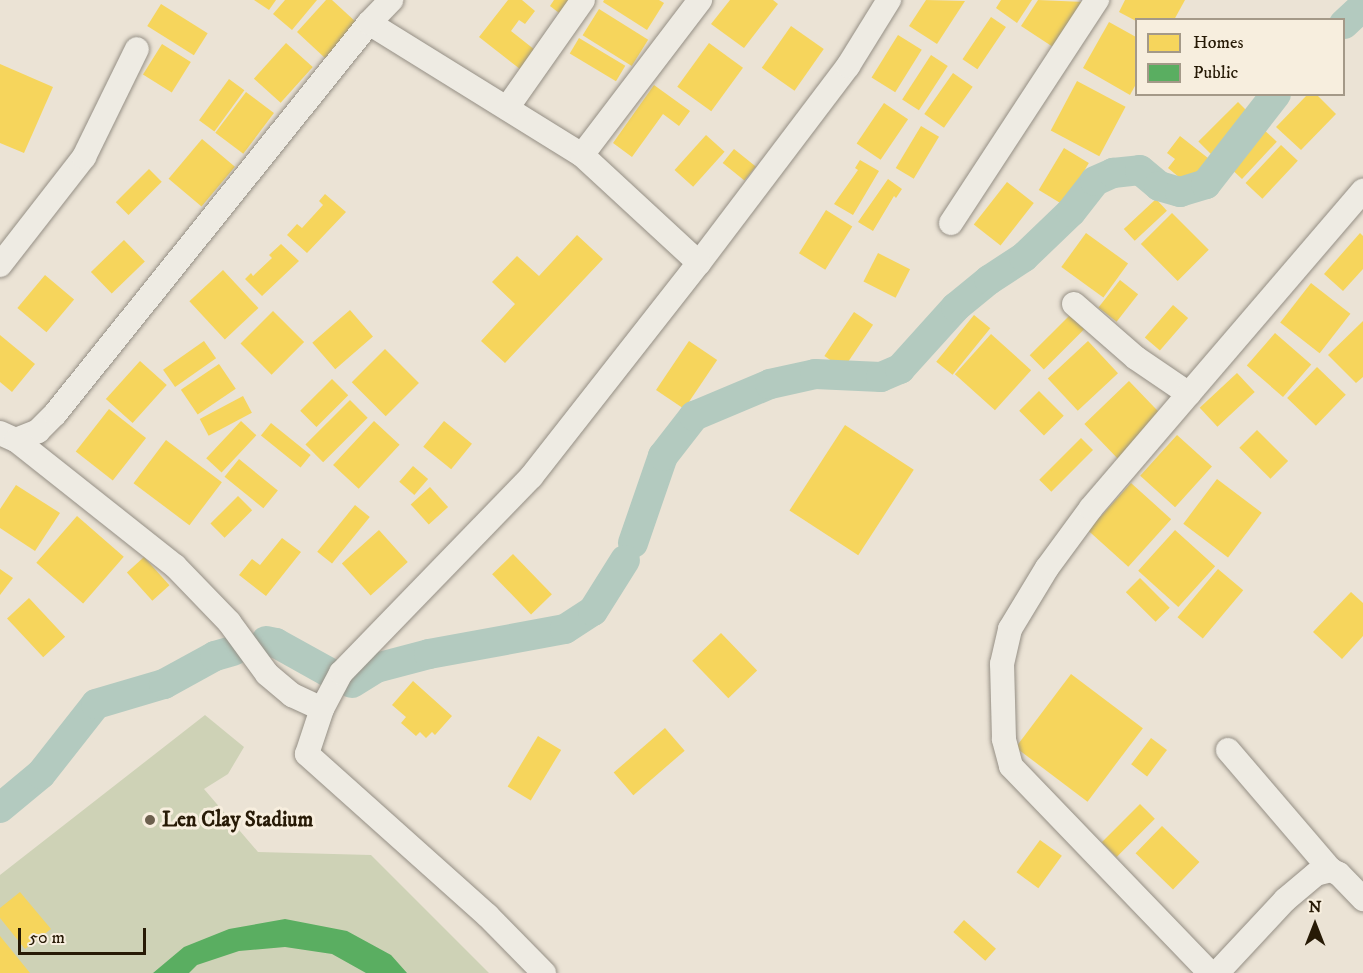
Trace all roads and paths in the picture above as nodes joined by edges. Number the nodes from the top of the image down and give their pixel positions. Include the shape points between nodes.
1 (391, 0) edge
2 (583, 0) edge
3 (700, 0) edge
4 (889, 0) edge
5 (1097, 0) edge
6 (369, 23) junction
7 (137, 49) dead end
8 (507, 108) junction
9 (582, 155) junction
10 (1363, 191) edge
11 (951, 223) dead end
12 (699, 263) junction
13 (0, 265) edge
14 (1074, 304) dead end
15 (1189, 394) junction
16 (8, 436) edge
17 (322, 709) junction
18 (1228, 750) dead end
19 (1331, 870) junction
20 (1363, 899) edge
21 (544, 973) edge
22 (1210, 973) edge
23 (1217, 973) edge

1 - 6 street
2 - 8 street
3 - 9 street
4 - 12 street via 848,66
5 - 11 street
6 - 8 street
6 - 16 street via 55,414 38,430
7 - 13 street via 84,157
8 - 9 street
9 - 12 street
10 - 15 street
12 - 17 street via 531,477 341,673
14 - 15 street via 1136,358
15 - 22 street via 1091,508 1047,568 1010,629 1002,664 1004,739 1011,766
16 - 17 street via 175,566 229,622 267,674 292,695
17 - 21 street via 307,754 488,916
18 - 19 street
19 - 20 street
19 - 23 street via 1303,883

